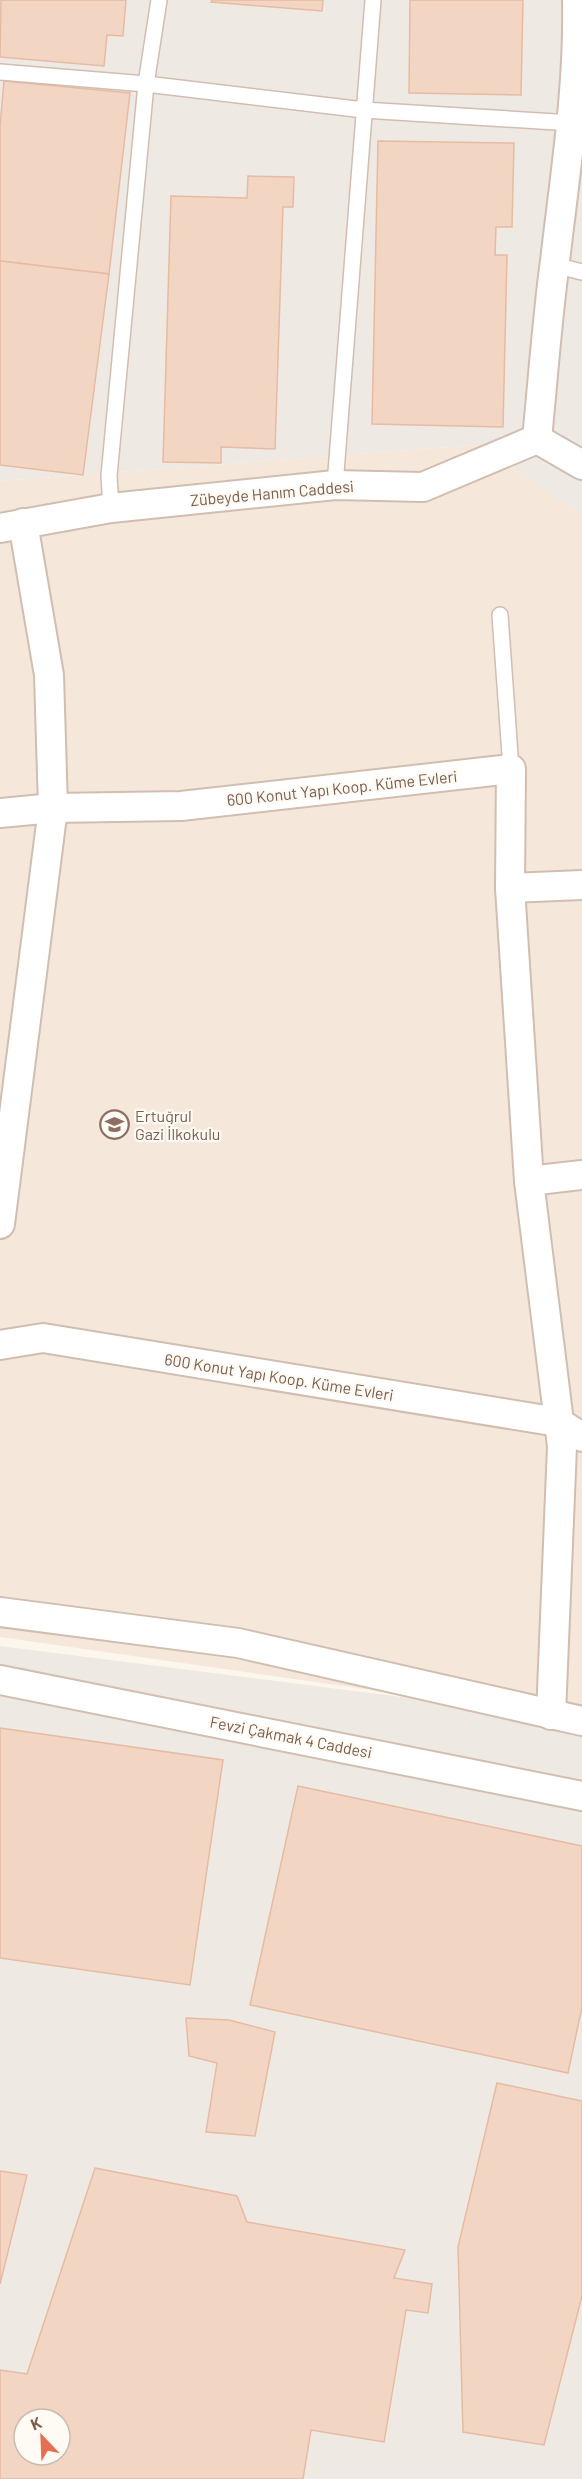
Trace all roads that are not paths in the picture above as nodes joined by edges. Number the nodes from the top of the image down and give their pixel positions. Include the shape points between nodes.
1 (159, 0) edge
2 (373, 0) edge
3 (577, 0) edge
4 (580, 30) edge
5 (0, 72) edge
6 (146, 84) junction
7 (364, 110) junction
8 (572, 123) junction
9 (554, 265) junction
10 (582, 272) edge
11 (537, 439) junction
12 (582, 465) edge
13 (335, 485) junction
14 (111, 508) junction
15 (12, 526) edge
16 (500, 615) dead end
17 (512, 768) junction
18 (53, 808) junction
19 (0, 813) edge
20 (582, 885) edge
21 (510, 888) junction
22 (582, 1175) edge
23 (529, 1181) junction
24 (0, 1224) edge
25 (0, 1345) edge
26 (571, 1437) edge
27 (0, 1612) edge
28 (0, 1680) edge
29 (551, 1715) junction
30 (582, 1721) edge
31 (582, 1796) edge

1 - 6 lane
2 - 7 lane
3 - 4 street
4 - 8 street
5 - 6 lane
6 - 7 lane
6 - 14 lane via 109,476
7 - 8 lane
7 - 13 lane
8 - 9 street
9 - 10 lane
9 - 11 street
11 - 12 street
11 - 13 street, Zübeyde Hanım Caddesi via 423,487
13 - 14 street, Zübeyde Hanım Caddesi
14 - 15 street, Zübeyde Hanım Caddesi
15 - 18 street via 49,675
16 - 17 lane
17 - 18 street, 600 Konut Yapı Koop. Küme Evleri via 181,806
17 - 21 street
18 - 19 street, 600 Konut Yapı Koop. Küme Evleri
18 - 24 street
20 - 21 street
21 - 23 street
22 - 23 street
23 - 26 street
25 - 26 street, 600 Konut Yapı Koop. Küme Evleri via 43,1338
26 - 29 street
27 - 29 street via 238,1643
28 - 31 street, Fevzi Çakmak 4 Caddesi
29 - 30 street

